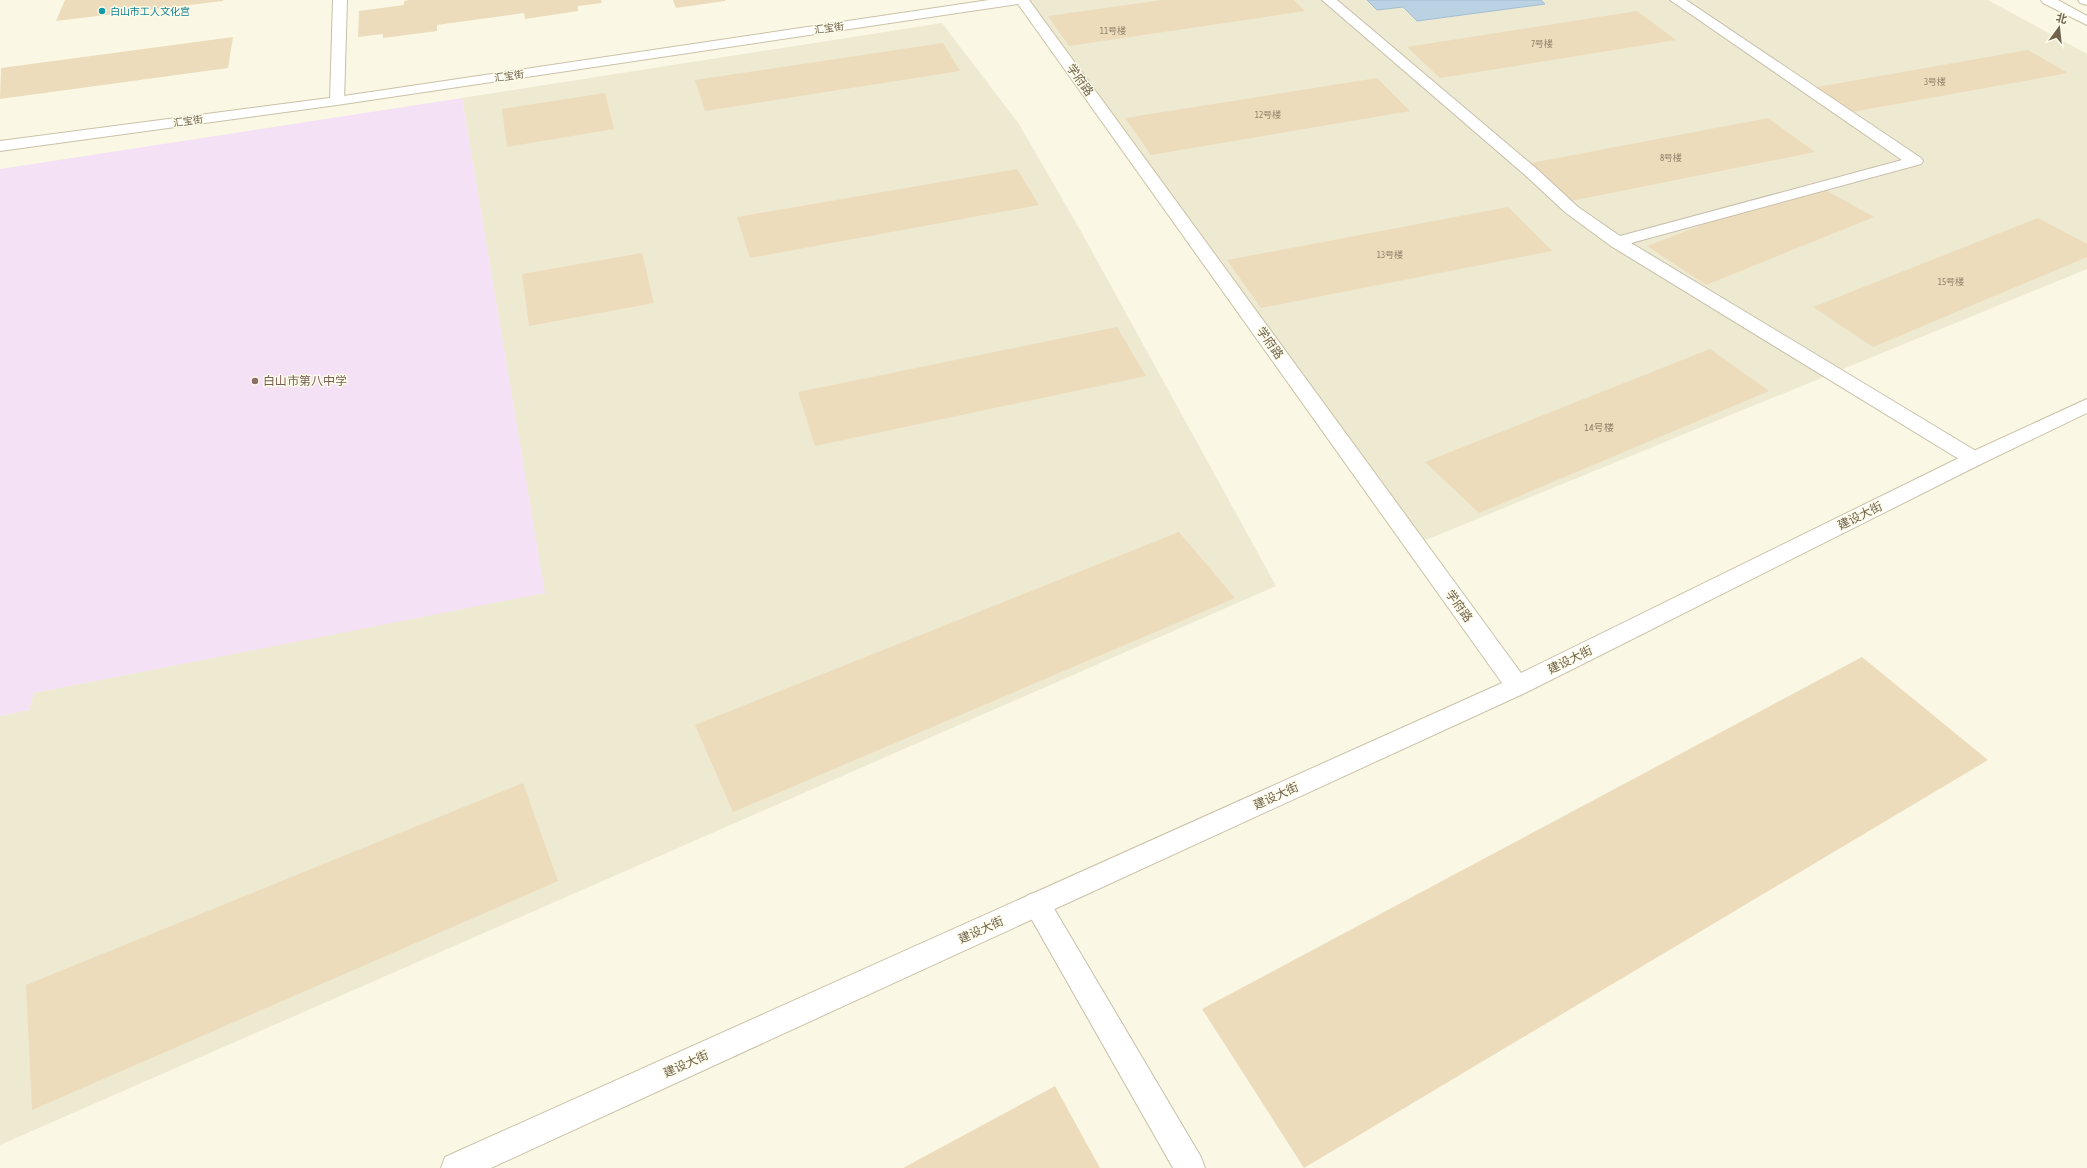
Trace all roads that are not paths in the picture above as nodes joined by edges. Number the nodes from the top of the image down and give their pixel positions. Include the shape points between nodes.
1 (340, 0) edge
2 (1016, 0) edge
3 (1022, 0) edge
4 (1329, 0) edge
5 (1677, 0) edge
6 (2048, 0) edge
7 (2087, 21) edge
8 (337, 101) junction
9 (0, 146) edge
10 (1617, 242) junction
11 (2087, 406) edge
12 (1974, 459) junction
13 (1517, 686) junction
14 (1037, 904) junction
15 (456, 1168) edge
16 (1190, 1168) edge

1 - 8 street
2 - 8 street, 汇宝街
3 - 13 street, 学府路
4 - 10 street via 1572,210
5 - 10 street via 1915,161
6 - 7 street
8 - 9 street, 汇宝街
10 - 12 street
11 - 12 street, 建设大街
12 - 13 street, 建设大街
13 - 14 street, 建设大街
14 - 15 street, 建设大街
14 - 16 street

